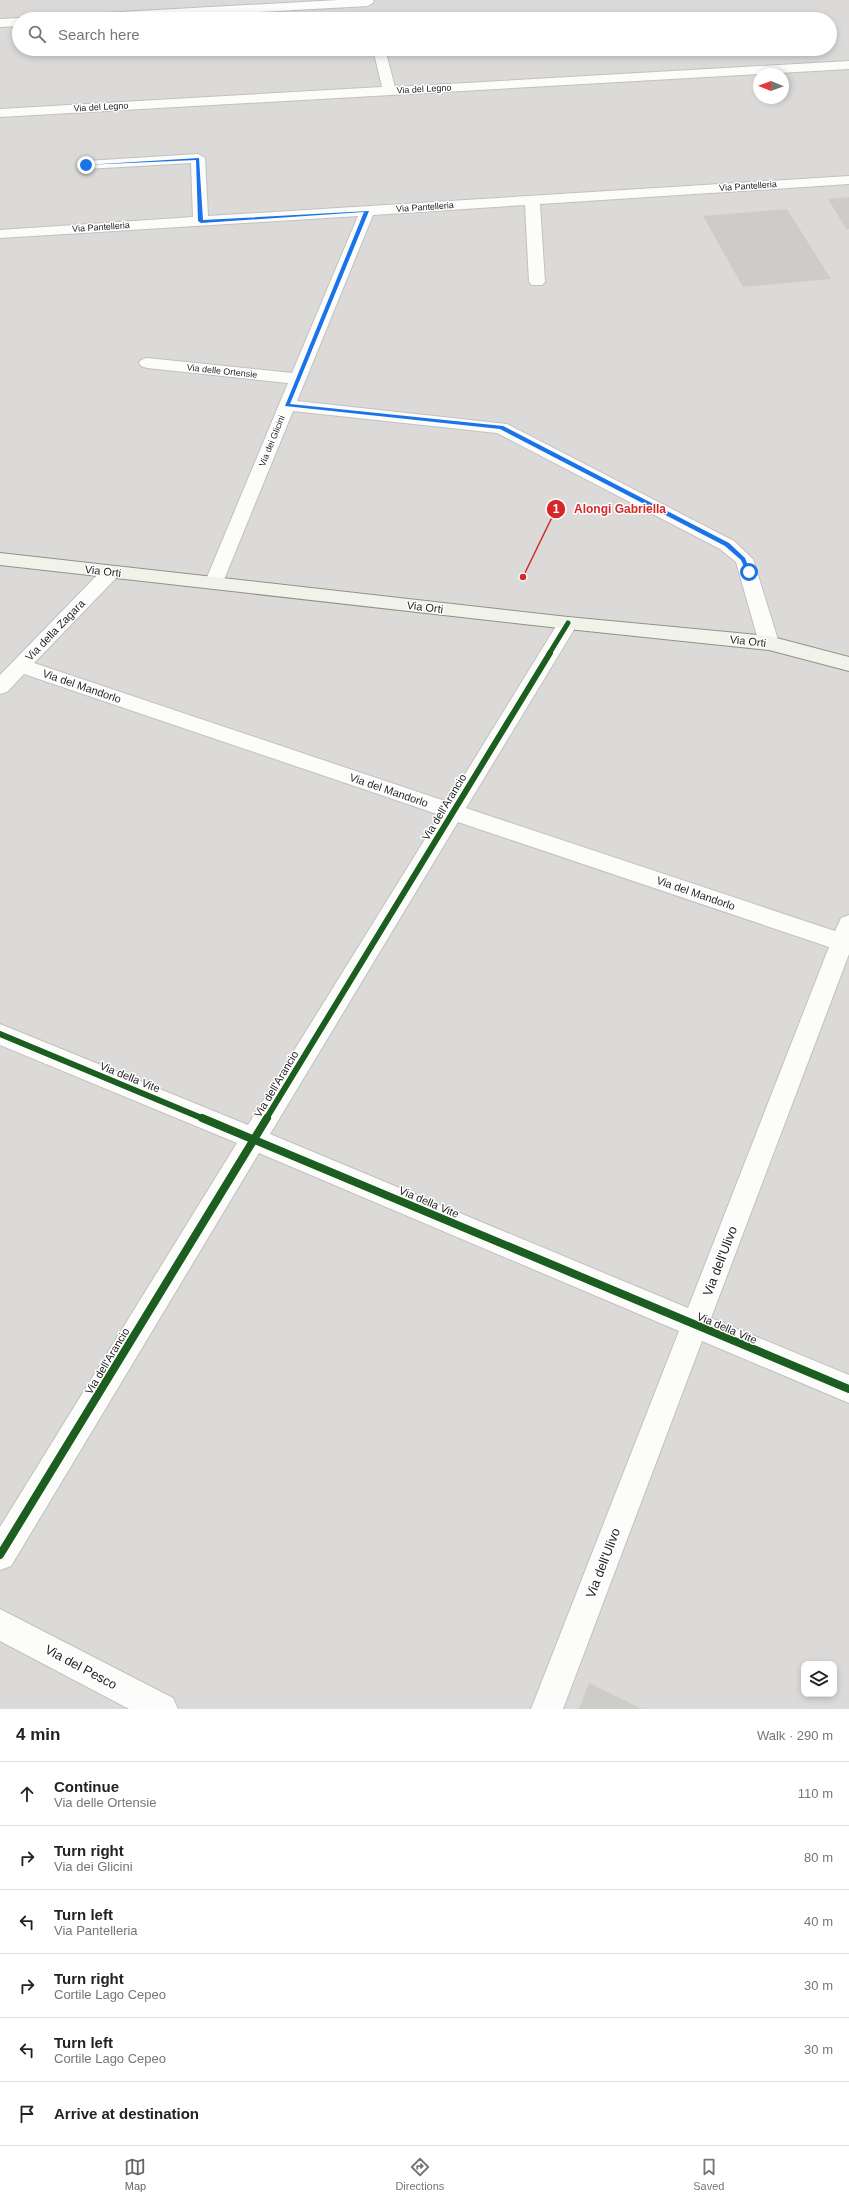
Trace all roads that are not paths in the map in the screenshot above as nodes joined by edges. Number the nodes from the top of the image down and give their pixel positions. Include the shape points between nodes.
1 (368, 5) edge
2 (218, 12) edge
3 (12, 22) edge
4 (0, 23) edge
5 (381, 56) edge
6 (849, 64) edge
7 (389, 91) junction
8 (0, 113) edge
9 (86, 165) dead end
10 (849, 180) edge
11 (532, 200) junction
12 (367, 211) junction
13 (201, 221) junction
14 (0, 234) edge
15 (536, 282) dead end
16 (147, 363) dead end
17 (298, 379) junction
18 (287, 405) junction
19 (0, 559) edge
20 (111, 572) junction
21 (214, 582) junction
22 (568, 623) junction
23 (769, 643) junction
24 (849, 664) edge
25 (21, 666) junction
26 (0, 687) edge
27 (453, 811) junction
28 (847, 937) edge
29 (0, 1034) edge
30 (254, 1139) junction
31 (695, 1325) junction
32 (849, 1389) edge
33 (0, 1556) edge
34 (0, 1624) edge
35 (162, 1709) edge
36 (547, 1709) edge

1 - 2 street
3 - 4 street
5 - 7 street
6 - 7 street, Via del Legno
7 - 8 street, Via del Legno
9 - 13 street via 198,158
10 - 11 street, Via Pantelleria
11 - 12 street, Via Pantelleria
11 - 15 street
12 - 13 street, Via Pantelleria
12 - 17 street, Via dei Glicini
13 - 14 street, Via Pantelleria
16 - 17 street, Via delle Ortensie
17 - 18 street, Via dei Glicini
18 - 21 street, Via dei Glicini
18 - 23 street via 501,428 727,545 744,559
19 - 20 street, Via Orti
20 - 21 street, Via Orti
20 - 25 street, Via della Zagara
21 - 22 street, Via Orti
22 - 23 street, Via Orti
22 - 27 street, Via dell'Arancio
23 - 24 street, Via Orti
25 - 26 street, Via della Zagara
25 - 27 street, Via del Mandorlo
27 - 28 street, Via del Mandorlo
27 - 30 street, Via dell'Arancio
28 - 31 street, Via dell'Ulivo
29 - 30 street, Via della Vite
30 - 31 street, Via della Vite
30 - 33 street, Via dell'Arancio
31 - 32 street, Via della Vite
31 - 36 street, Via dell'Ulivo
34 - 35 street, Via del Pesco

